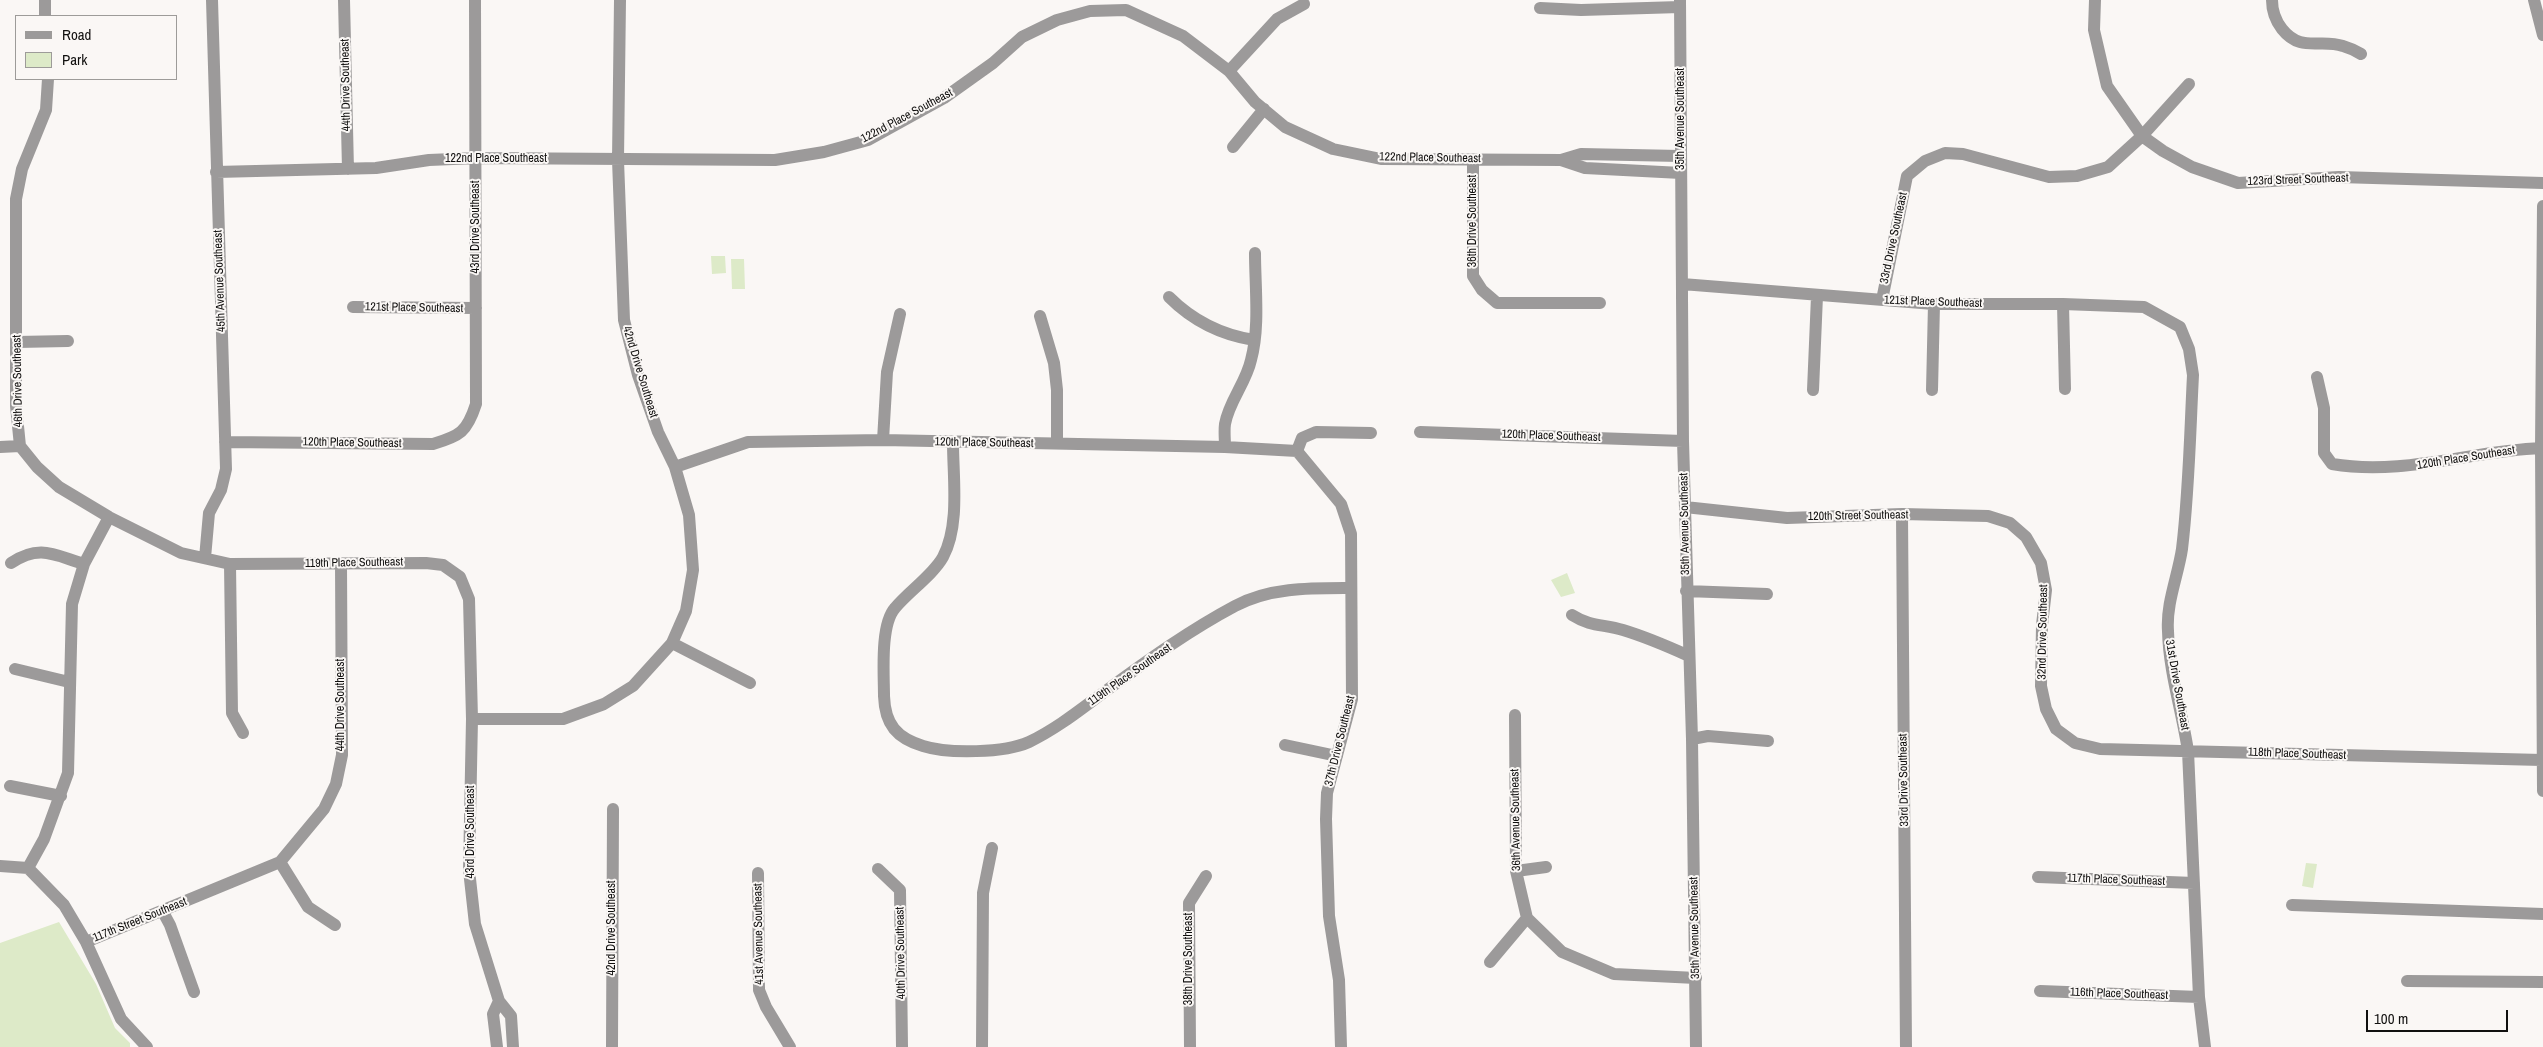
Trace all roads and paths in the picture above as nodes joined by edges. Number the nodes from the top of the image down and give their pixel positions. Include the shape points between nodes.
1 (45, 0) edge
2 (212, 0) edge
3 (344, 0) edge
4 (475, 0) edge
5 (620, 0) edge
6 (2095, 0) edge
7 (2272, 0) edge
8 (2534, 0) edge
9 (1680, 3) edge
10 (1304, 4) dead end
11 (1126, 5) edge
12 (1540, 8) dead end
13 (45, 15) edge
14 (2543, 35) edge
15 (2361, 54) dead end
16 (1229, 71) junction
17 (48, 80) edge
18 (2189, 84) dead end
19 (1264, 109) junction
20 (2142, 136) junction
21 (1233, 147) dead end
22 (1680, 156) junction
23 (476, 158) junction
24 (618, 160) junction
25 (1473, 160) junction
26 (1561, 160) junction
27 (348, 169) junction
28 (216, 172) junction
29 (1681, 173) junction
30 (2543, 183) edge
31 (2543, 206) edge
32 (1255, 253) dead end
33 (1682, 284) junction
34 (1817, 296) junction
35 (1169, 298) dead end
36 (1882, 300) junction
37 (1600, 303) dead end
38 (1934, 304) junction
39 (2064, 304) junction
40 (353, 307) dead end
41 (476, 308) junction
42 (900, 314) dead end
43 (1040, 316) dead end
44 (2180, 327) joint
45 (1254, 340) junction
46 (68, 341) dead end
47 (17, 342) junction
48 (2317, 378) dead end
49 (2064, 389) dead end
50 (1813, 390) dead end
51 (1932, 390) dead end
52 (470, 422) joint
53 (1420, 432) dead end
54 (1370, 433) dead end
55 (883, 440) junction
56 (1683, 441) junction
57 (225, 442) junction
58 (953, 443) junction
59 (1058, 444) junction
60 (20, 446) junction
61 (0, 447) edge
62 (1225, 447) junction
63 (2541, 448) junction
64 (1297, 451) junction
65 (676, 467) junction
66 (1685, 507) junction
67 (1902, 514) junction
68 (109, 517) junction
69 (2026, 537) joint
70 (205, 558) junction
71 (11, 564) dead end
72 (84, 564) junction
73 (230, 564) junction
74 (341, 564) junction
75 (1351, 588) junction
76 (1686, 591) junction
77 (1767, 594) dead end
78 (1572, 615) dead end
79 (672, 643) junction
80 (1689, 656) junction
81 (15, 669) dead end
82 (69, 682) junction
83 (750, 684) dead end
84 (1515, 715) dead end
85 (472, 719) junction
86 (2056, 729) joint
87 (244, 733) dead end
88 (1692, 739) junction
89 (1768, 741) dead end
90 (1285, 745) dead end
91 (2188, 751) junction
92 (1337, 756) junction
93 (2542, 760) edge
94 (10, 786) dead end
95 (2543, 791) edge
96 (62, 796) junction
97 (613, 809) dead end
98 (992, 848) dead end
99 (280, 862) junction
100 (0, 866) edge
101 (1546, 867) dead end
102 (28, 868) junction
103 (878, 869) dead end
104 (1516, 871) junction
105 (758, 873) dead end
106 (1206, 876) dead end
107 (2038, 877) dead end
108 (2194, 883) junction
109 (2292, 904) dead end
110 (163, 912) junction
111 (2543, 914) edge
112 (1527, 918) junction
113 (335, 925) dead end
114 (86, 942) junction
115 (1490, 962) dead end
116 (1696, 978) junction
117 (2407, 981) dead end
118 (2543, 982) edge
119 (2040, 991) dead end
120 (194, 992) dead end
121 (2199, 997) junction
122 (499, 1001) junction
123 (147, 1047) edge
124 (497, 1047) edge
125 (513, 1047) edge
126 (612, 1047) edge
127 (790, 1047) edge
128 (902, 1047) edge
129 (982, 1047) edge
130 (1190, 1047) edge
131 (1342, 1047) edge
132 (1696, 1047) edge
133 (1906, 1047) edge
134 (2205, 1047) edge

1 - 13 street
2 - 28 street, 45th Avenue Southeast
3 - 27 street, 44th Drive Southeast
4 - 23 street, 43rd Drive Southeast
5 - 24 street, 42nd Drive Southeast
6 - 20 street, 123rd Street Southeast via 2094,30 2107,86
7 - 15 street via 2276,22 2291,38 2302,44 2342,45
8 - 14 street
9 - 12 street via 1581,10
9 - 22 street, 35th Avenue Southeast
10 - 16 street via 1277,19
11 - 16 street, 122nd Place Southeast via 1183,36
11 - 24 street, 122nd Place Southeast via 1057,20 1022,37 993,63 944,98 868,140 775,160
16 - 19 street, 122nd Place Southeast
17 - 47 street, 46th Drive Southeast via 46,110 22,169 16,199
18 - 20 street
19 - 21 street
19 - 25 street, 122nd Place Southeast via 1285,127 1333,149 1381,159
20 - 30 street, 123rd Street Southeast via 2192,167 2238,183 2339,178
20 - 36 street, 33rd Drive Southeast via 2108,167 2077,176 2048,177 1963,154 1945,153 1925,161 1907,176
22 - 26 street, 122nd Place Southeast via 1581,154
22 - 29 street, 35th Avenue Southeast
23 - 24 street, 122nd Place Southeast
23 - 27 street, 122nd Place Southeast
23 - 41 street, 43rd Drive Southeast
24 - 65 street, 42nd Drive Southeast via 624,320 638,375 658,432
25 - 26 street, 122nd Place Southeast
25 - 37 street, 36th Drive Southeast via 1473,276 1482,290 1497,303
26 - 29 street, 122nd Place Southeast via 1585,168
27 - 28 street, 122nd Place Southeast
28 - 57 street, 45th Avenue Southeast
29 - 33 street, 35th Avenue Southeast
31 - 63 street
32 - 45 street
33 - 34 street, 121st Place Southeast
33 - 56 street, 35th Avenue Southeast
34 - 36 street, 121st Place Southeast
34 - 50 street
35 - 45 street via 1202,323 1237,338
36 - 38 street, 121st Place Southeast
38 - 39 street, 121st Place Southeast
38 - 51 street
39 - 44 street, 121st Place Southeast via 2144,307
39 - 49 street
40 - 41 street, 121st Place Southeast
41 - 52 street, 43rd Drive Southeast via 476,404
42 - 55 street via 887,372
43 - 59 street via 1054,362
44 - 91 street, 31st Drive Southeast via 2194,375 2182,550 2172,591 2168,629 2170,664
45 - 62 street via 1247,376 1230,407 1225,424
46 - 47 street
47 - 60 street, 46th Drive Southeast via 16,406
48 - 63 street, 120th Place Southeast via 2324,408 2324,453 2332,464 2407,467 2505,450
52 - 57 street, 120th Place Southeast via 457,437 433,444
53 - 56 street, 120th Place Southeast
54 - 64 street via 1316,432 1302,438
55 - 58 street, 120th Place Southeast
55 - 65 street, 120th Place Southeast via 748,442
56 - 66 street, 35th Avenue Southeast
57 - 70 street, 45th Avenue Southeast via 226,469 222,490 209,512
58 - 59 street, 120th Place Southeast
58 - 75 street, 119th Place Southeast via 951,532 942,558 893,610 886,632 884,699 890,726 908,742 932,749 988,750 1026,743 1065,723 1158,654 1236,606 1262,595 1306,588
59 - 62 street, 120th Place Southeast
60 - 61 street
60 - 68 street, 46th Drive Southeast via 59,487
62 - 64 street, 120th Place Southeast
63 - 93 street
64 - 75 street, 37th Drive Southeast via 1341,504 1351,534
65 - 79 street, 42nd Drive Southeast via 689,515 693,570 686,611
66 - 67 street, 120th Street Southeast via 1787,518
66 - 76 street, 35th Avenue Southeast
67 - 69 street, 120th Street Southeast via 1988,516 2010,523
67 - 133 street, 33rd Drive Southeast
68 - 70 street, 119th Place Southeast via 181,552
68 - 72 street
69 - 86 street, 32nd Drive Southeast via 2041,562 2046,590 2042,625 2042,686 2046,709
70 - 73 street, 119th Place Southeast
71 - 72 street via 25,554 42,552
72 - 82 street via 72,604
73 - 74 street, 119th Place Southeast
73 - 87 street via 232,712
74 - 85 street, 119th Place Southeast via 426,562 443,565 460,577 469,599
74 - 99 street, 44th Drive Southeast via 342,755 336,784 324,810
75 - 92 street, 37th Drive Southeast via 1352,699
76 - 77 street
76 - 80 street, 35th Avenue Southeast
78 - 80 street via 1587,625 1611,627 1643,636
79 - 83 street
79 - 85 street via 633,686 604,704 563,719
80 - 88 street, 35th Avenue Southeast
81 - 82 street
82 - 96 street via 68,773
84 - 104 street, 36th Avenue Southeast
85 - 122 street, 43rd Drive Southeast via 470,870 475,924
86 - 91 street, 118th Place Southeast via 2075,743 2100,749
88 - 89 street via 1708,736
88 - 116 street, 35th Avenue Southeast
90 - 92 street
91 - 93 street, 118th Place Southeast
91 - 108 street, 31st Drive Southeast
92 - 131 street, 37th Drive Southeast via 1327,794 1326,868 1329,916 1339,980
93 - 95 street
94 - 96 street
96 - 102 street
97 - 126 street, 42nd Drive Southeast
98 - 129 street via 982,893
99 - 110 street, 117th Street Southeast
99 - 113 street via 308,907
100 - 102 street
101 - 104 street
102 - 114 street, 117th Street Southeast via 64,904
103 - 128 street, 40th Drive Southeast via 900,890
104 - 112 street, 36th Avenue Southeast
105 - 127 street, 41st Avenue Southeast via 759,990
106 - 130 street, 38th Drive Southeast via 1189,904
107 - 108 street, 117th Place Southeast
108 - 121 street, 31st Drive Southeast
109 - 111 street
110 - 114 street, 117th Street Southeast
110 - 120 street
112 - 115 street
112 - 116 street via 1562,952 1614,974
114 - 123 street via 122,1019
116 - 132 street, 35th Avenue Southeast
117 - 118 street
119 - 121 street, 116th Place Southeast
121 - 134 street, 31st Drive Southeast
122 - 124 street, 43rd Drive Southeast via 493,1014
122 - 125 street, 43rd Drive Southeast via 511,1016

